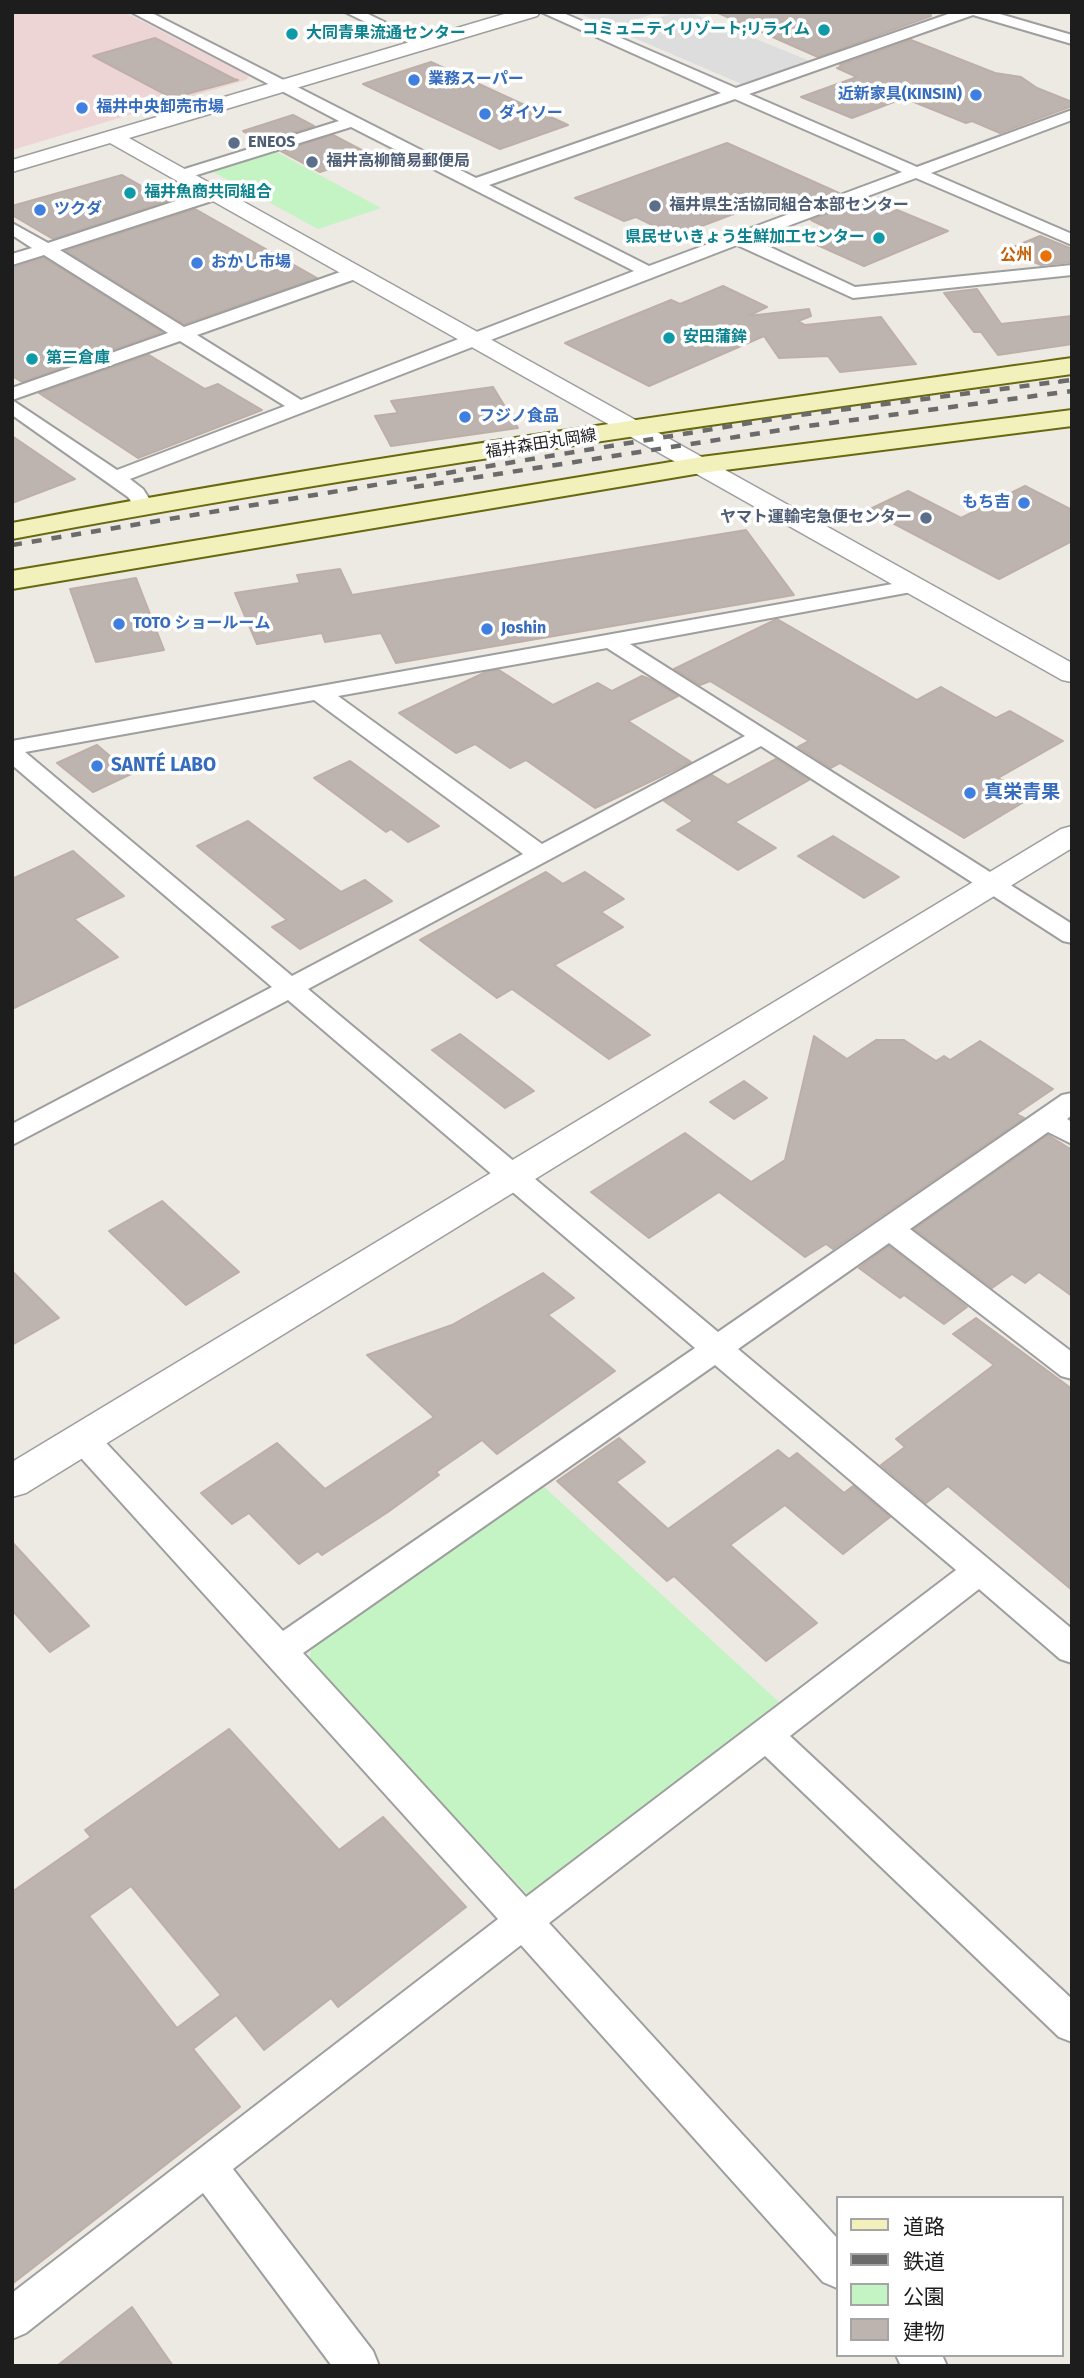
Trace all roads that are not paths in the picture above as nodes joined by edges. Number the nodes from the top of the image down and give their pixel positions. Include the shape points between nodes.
1 (138, 12) edge
2 (352, 12) edge
3 (531, 12) edge
4 (548, 12) edge
5 (969, 12) edge
6 (976, 12) edge
7 (1072, 40) edge
8 (422, 44) junction
9 (281, 86) junction
10 (735, 94) junction
11 (1072, 115) edge
12 (351, 122) junction
13 (113, 137) junction
14 (12, 166) edge
15 (917, 173) junction
16 (181, 175) junction
17 (475, 184) junction
18 (215, 194) junction
19 (12, 228) edge
20 (739, 239) junction
21 (1072, 240) edge
22 (45, 249) junction
23 (12, 260) edge
24 (1072, 270) edge
25 (648, 272) junction
26 (355, 273) junction
27 (181, 334) junction
28 (474, 339) junction
29 (1072, 366) edge
30 (12, 394) edge
31 (12, 406) edge
32 (298, 406) junction
33 (1072, 418) edge
34 (638, 429) junction
35 (701, 465) junction
36 (115, 478) junction
37 (144, 506) junction
38 (12, 531) edge
39 (12, 580) edge
40 (915, 586) junction
41 (610, 640) junction
42 (1072, 674) edge
43 (320, 694) junction
44 (761, 737) junction
45 (12, 748) edge
46 (12, 753) edge
47 (1072, 835) edge
48 (541, 855) junction
49 (992, 884) junction
50 (1072, 935) edge
51 (290, 988) junction
52 (1072, 1102) edge
53 (1048, 1119) junction
54 (1072, 1135) edge
55 (12, 1136) edge
56 (513, 1176) junction
57 (889, 1228) junction
58 (716, 1347) junction
59 (1072, 1368) edge
60 (83, 1439) junction
61 (12, 1482) edge
62 (979, 1572) junction
63 (1072, 1649) edge
64 (280, 1651) junction
65 (766, 1735) junction
66 (524, 1922) junction
67 (1072, 2024) edge
68 (206, 2165) junction
69 (836, 2267) edge
70 (12, 2319) edge
71 (358, 2366) edge

1 - 9 street
2 - 8 street
3 - 8 street
4 - 10 street
5 - 10 street
6 - 7 street
8 - 9 street
9 - 12 street
9 - 13 street
10 - 15 street
10 - 17 street
11 - 15 street
12 - 16 street
12 - 17 street
13 - 14 street
13 - 16 street
15 - 20 street
15 - 21 street
16 - 18 street
17 - 25 street
18 - 22 street
18 - 26 street
19 - 22 street
20 - 24 street via 853,293
20 - 25 street
22 - 23 street
22 - 27 street
25 - 28 street
26 - 27 street
26 - 28 street
27 - 30 street
27 - 32 street
28 - 32 street
28 - 34 street
29 - 34 main road, 福井森田丸岡線
31 - 36 street
32 - 36 street
33 - 35 main road
34 - 35 street
34 - 37 main road, 福井森田丸岡線
35 - 39 main road
35 - 40 street
36 - 37 street via 136,493
37 - 38 main road, 福井森田丸岡線
40 - 41 street
40 - 42 street
41 - 43 street
41 - 44 street
43 - 45 street
43 - 48 street
44 - 48 street
44 - 49 street
46 - 51 street
47 - 49 street
48 - 51 street
49 - 50 street
49 - 56 street
51 - 55 street
51 - 56 street
52 - 53 street
53 - 54 street
53 - 57 street
56 - 58 street
56 - 60 street
57 - 58 street
57 - 59 street
58 - 62 street
58 - 64 street
60 - 61 street
60 - 64 street
62 - 63 street
62 - 65 street
64 - 66 street
65 - 66 street
65 - 67 street
66 - 68 street
66 - 69 street
68 - 70 street
68 - 71 street

